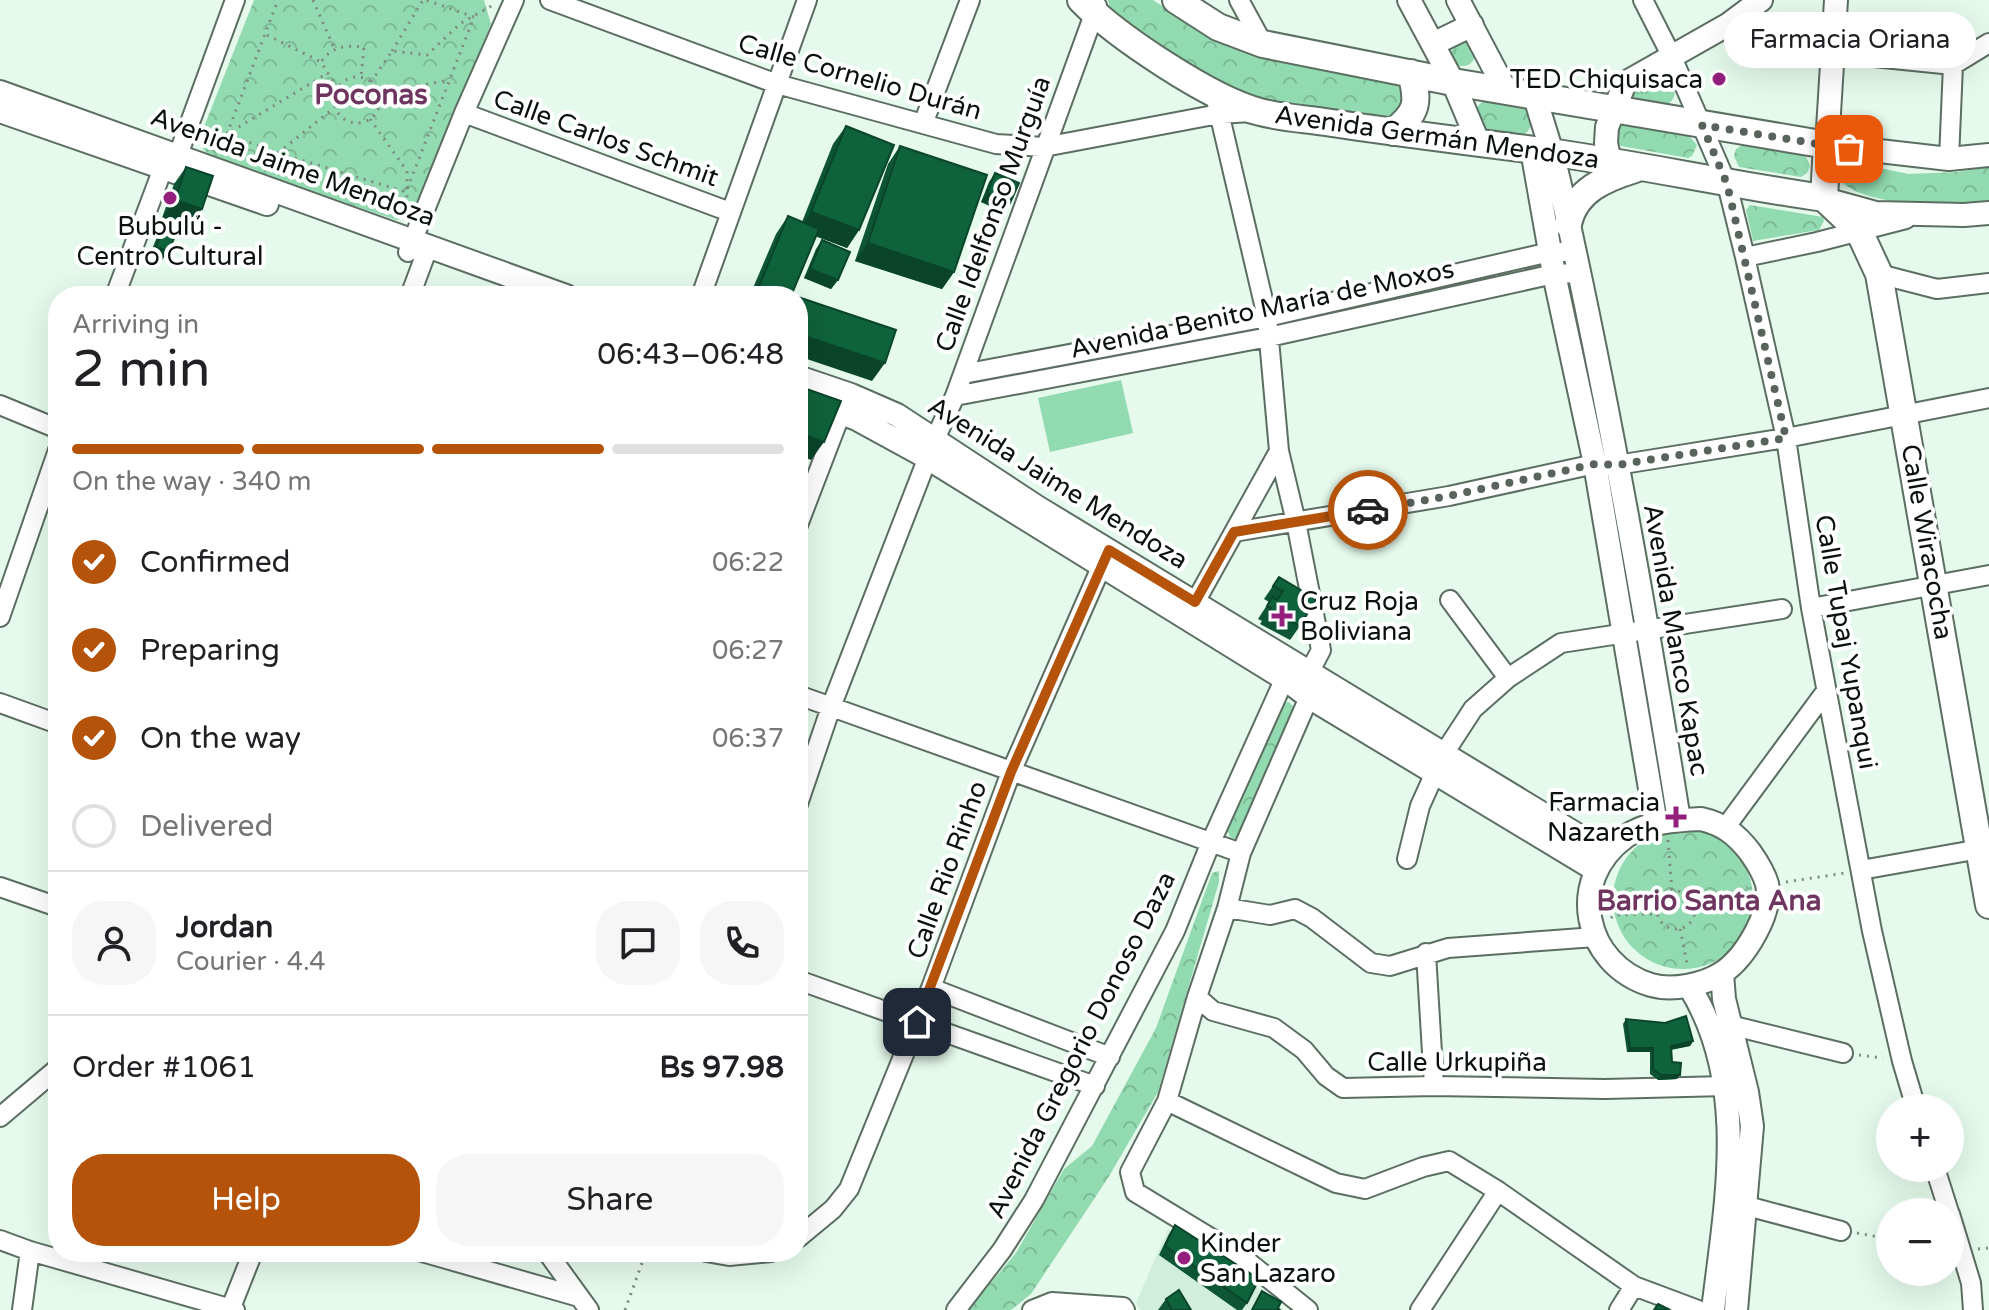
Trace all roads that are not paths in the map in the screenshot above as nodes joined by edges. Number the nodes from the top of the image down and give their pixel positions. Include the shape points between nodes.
1 (235, 0) edge
2 (514, 0) edge
3 (550, 0) edge
4 (807, 0) edge
5 (970, 0) edge
6 (1176, 0) edge
7 (1239, 0) edge
8 (1409, 0) edge
9 (1458, 0) edge
10 (1643, 0) edge
11 (1761, 0) edge
12 (1836, 0) edge
13 (1091, 5) edge
14 (1472, 25) junction
15 (1989, 43) edge
16 (1263, 44) junction
17 (1433, 44) junction
18 (1834, 53) junction
19 (1672, 57) junction
20 (1953, 65) junction
21 (1411, 73) junction
22 (1453, 82) junction
23 (777, 84) junction
24 (1506, 91) junction
25 (0, 92) edge
26 (1535, 96) junction
27 (1217, 104) junction
28 (1614, 108) junction
29 (0, 111) edge
30 (464, 113) junction
31 (923, 124) junction
32 (1702, 125) junction
33 (1393, 132) junction
34 (1479, 144) junction
35 (1827, 145) junction
36 (1044, 147) junction
37 (1542, 151) junction
38 (1989, 155) edge
39 (1949, 159) junction
40 (170, 162) junction
41 (1610, 162) junction
42 (1641, 167) junction
43 (1727, 184) junction
44 (1824, 198) junction
45 (730, 212) junction
46 (1989, 213) edge
47 (1919, 215) junction
48 (1568, 224) junction
49 (1859, 231) junction
50 (418, 248) junction
51 (1550, 252) junction
52 (1745, 257) junction
53 (1577, 263) junction
54 (1554, 274) junction
55 (1879, 274) junction
56 (1989, 283) edge
57 (119, 286) edge
58 (412, 286) edge
59 (504, 286) edge
60 (535, 286) edge
61 (704, 286) edge
62 (1267, 317) junction
63 (1269, 337) junction
64 (963, 374) junction
65 (808, 380) edge
66 (955, 396) junction
67 (1989, 398) edge
68 (808, 401) edge
69 (0, 405) edge
70 (841, 413) junction
71 (1905, 413) junction
72 (48, 425) edge
73 (1786, 438) junction
74 (932, 449) junction
75 (1279, 451) junction
76 (1606, 464) junction
77 (48, 479) edge
78 (808, 499) edge
79 (1296, 522) junction
80 (1234, 532) junction
81 (1106, 557) junction
82 (1989, 575) edge
83 (1935, 586) junction
84 (1450, 600) dead end
85 (1811, 608) junction
86 (1782, 609) dead end
87 (1191, 610) junction
88 (0, 617) edge
89 (1648, 630) junction
90 (1625, 631) junction
91 (1303, 678) junction
92 (1508, 678) junction
93 (1826, 691) junction
94 (808, 699) edge
95 (0, 703) edge
96 (831, 707) junction
97 (48, 720) edge
98 (1438, 764) junction
99 (1011, 772) junction
100 (808, 775) edge
101 (1664, 822) junction
102 (1725, 828) junction
103 (1211, 842) junction
104 (1980, 849) junction
105 (1241, 853) junction
106 (1407, 859) dead end
107 (1602, 862) junction
108 (1861, 870) junction
109 (0, 887) edge
110 (48, 904) edge
111 (1989, 905) edge
112 (1227, 908) junction
113 (1595, 937) junction
114 (1426, 953) junction
115 (1722, 973) junction
116 (808, 984) edge
117 (1691, 985) junction
118 (931, 988) junction
119 (1197, 997) junction
120 (917, 1022) junction
121 (1730, 1025) junction
122 (1843, 1053) road end
123 (1110, 1057) junction
124 (48, 1076) edge
125 (1095, 1086) junction
126 (1434, 1086) junction
127 (1737, 1089) junction
128 (1912, 1094) edge
129 (1167, 1101) junction
130 (0, 1117) edge
131 (1498, 1191) junction
132 (1736, 1208) junction
133 (808, 1230) edge
134 (1841, 1231) road end
135 (0, 1240) edge
136 (30, 1251) junction
137 (48, 1256) edge
138 (1964, 1260) edge
139 (68, 1262) edge
140 (249, 1262) edge
141 (453, 1262) edge
142 (554, 1262) edge
143 (1634, 1286) junction
144 (584, 1304) edge
145 (1052, 1306) edge
146 (232, 1309) edge
147 (22, 1310) edge
148 (956, 1310) edge
149 (1032, 1310) edge
150 (1125, 1310) edge
151 (1308, 1310) edge
152 (1420, 1310) edge
153 (1619, 1310) edge
154 (1698, 1310) edge
155 (1713, 1310) edge
156 (1736, 1310) edge
157 (1973, 1310) edge

1 - 40 street
2 - 30 street
3 - 23 street, Calle Cornelio Durán
4 - 23 street
5 - 31 street
6 - 16 highway, Avenida Germán Mendoza via 1218,27
7 - 16 street
8 - 17 main road
9 - 14 main road
10 - 19 street, Calle Tupaj Yupanqui
11 - 19 main road
12 - 18 main road
13 - 27 highway, Avenida Germán Mendoza
13 - 36 street, Calle Idelfonso Murguía
14 - 17 main road
14 - 24 main road
15 - 20 street
16 - 21 highway, Avenida Germán Mendoza
17 - 22 main road
18 - 20 street
18 - 35 main road
19 - 28 main road via 1625,83
19 - 32 street, Calle Tupaj Yupanqui
20 - 39 street
21 - 22 highway, Avenida Germán Mendoza
21 - 33 highway via 1415,110
22 - 24 highway, Avenida Germán Mendoza
22 - 34 main road
23 - 31 street, Calle Cornelio Durán
23 - 45 street
24 - 26 highway, Avenida Germán Mendoza
25 - 40 main road, Avenida Jaime Mendoza
26 - 28 highway, Avenida Germán Mendoza
26 - 37 main road, Avenida Manco Kapac
27 - 33 highway, Avenida Germán Mendoza
27 - 36 street, Calle Cornelio Durán
27 - 62 street
28 - 32 highway, Avenida Germán Mendoza
28 - 41 main road via 1607,127
29 - 40 main road, Avenida Jaime Mendoza
30 - 45 street, Calle Carlos Schmit
30 - 50 street
31 - 36 street, Calle Cornelio Durán via 996,144
32 - 35 highway, Avenida Germán Mendoza
32 - 43 street, Calle Tupaj Yupanqui
33 - 34 highway, Avenida Germán Mendoza
34 - 37 highway, Avenida Germán Mendoza
35 - 39 main road
35 - 44 highway
36 - 64 street, Calle Idelfonso Murguía
37 - 41 highway, Avenida Germán Mendoza
37 - 48 main road, Avenida Manco Kapac
37 - 51 main road, Avenida Manco Kapac
38 - 39 main road
40 - 50 main road, Avenida Jaime Mendoza
40 - 57 street
41 - 42 highway, Avenida Germán Mendoza
42 - 43 highway, Avenida Germán Mendoza
42 - 48 highway via 1607,177 1585,192
43 - 44 highway, Avenida Germán Mendoza
43 - 52 street, Calle Tupaj Yupanqui
44 - 47 main road via 1876,213
44 - 49 highway, Calle Wiracocha
45 - 61 street
46 - 47 main road
47 - 49 street
48 - 53 main road, Avenida Manco Kapac
49 - 52 street
49 - 55 highway, Calle Wiracocha
50 - 58 street
50 - 59 main road, Avenida Jaime Mendoza
50 - 60 main road, Avenida Jaime Mendoza
51 - 53 street, Avenida Benito María de Moxos
51 - 54 main road, Avenida Manco Kapac
51 - 62 street, Avenida Benito María de Moxos
52 - 73 street, Calle Tupaj Yupanqui
53 - 54 street, Avenida Benito María de Moxos
53 - 76 main road, Avenida Manco Kapac
54 - 63 street, Avenida Benito María de Moxos
54 - 76 main road, Avenida Manco Kapac
55 - 56 street via 1937,289
55 - 71 highway, Calle Wiracocha
62 - 63 street
62 - 64 street, Avenida Benito María de Moxos
63 - 66 street, Avenida Benito María de Moxos
63 - 75 street
64 - 66 street, Calle Idelfonso Murguía
65 - 74 main road, Avenida Jaime Mendoza via 897,415
66 - 74 street, Calle Idelfonso Murguía
67 - 71 street
68 - 70 main road, Avenida Jaime Mendoza
69 - 72 street
70 - 74 main road, Avenida Jaime Mendoza
70 - 78 street
71 - 73 street
71 - 83 highway, Calle Wiracocha
73 - 76 street
73 - 85 street, Calle Tupaj Yupanqui
74 - 81 main road, Avenida Jaime Mendoza
74 - 96 street, Calle Idelfonso Murguía
75 - 79 street
75 - 80 street
76 - 79 street
76 - 89 main road, Avenida Manco Kapac
76 - 90 main road, Avenida Manco Kapac
77 - 88 street
79 - 80 street
79 - 91 street via 1321,650
80 - 87 street
81 - 87 main road, Avenida Jaime Mendoza
81 - 99 street, Calle Rio Rinho
82 - 83 street
83 - 85 street
83 - 104 highway, Calle Wiracocha
84 - 92 street
85 - 93 street, Calle Tupaj Yupanqui
86 - 89 street
87 - 91 main road, Avenida Jaime Mendoza
89 - 90 street
89 - 101 main road, Avenida Manco Kapac
90 - 92 street via 1561,643
90 - 101 main road, Avenida Manco Kapac
91 - 98 main road, Avenida Jaime Mendoza
91 - 103 street, Avenida Gregorio Donoso Daza
91 - 105 street
92 - 98 street via 1473,709
93 - 102 street
93 - 108 street, Calle Tupaj Yupanqui
94 - 96 street
95 - 97 street
96 - 99 street
96 - 100 street, Calle Idelfonso Murguía
98 - 106 street via 1420,806
98 - 107 main road, Avenida Jaime Mendoza
99 - 103 street
99 - 118 street, Calle Rio Rinho
101 - 102 main road via 1701,819
101 - 107 main road via 1626,835
102 - 115 main road via 1758,863 1767,903 1748,946
103 - 105 street
103 - 123 street, Avenida Gregorio Donoso Daza via 1175,931
104 - 108 street
104 - 111 highway, Calle Wiracocha
105 - 112 street
107 - 113 main road via 1590,892
108 - 128 street, Calle Tupaj Yupanqui
109 - 110 street
112 - 114 street via 1270,915 1295,909 1371,963 1390,966
112 - 119 street
113 - 114 street
113 - 117 main road via 1629,976 1655,986
114 - 126 street
115 - 117 main road
115 - 121 main road
116 - 120 street
117 - 127 main road
118 - 120 street, Calle Rio Rinho
118 - 123 street
119 - 126 street, Calle Urkupiña via 1213,1011 1274,1028 1343,1088
119 - 129 street
120 - 125 street
120 - 133 street, Calle Rio Rinho via 849,1189
121 - 122 street
121 - 127 main road
123 - 125 street, Avenida Gregorio Donoso Daza
124 - 130 street
125 - 148 street, Avenida Gregorio Donoso Daza via 1034,1200
126 - 127 street, Calle Urkupiña
127 - 132 main road via 1752,1126
129 - 131 street via 1336,1183 1365,1189 1449,1161
129 - 151 street via 1130,1172 1135,1192 1242,1257
131 - 143 street
131 - 152 street
132 - 134 street
132 - 155 main road
132 - 156 main road
135 - 136 street
136 - 137 street
136 - 147 street
138 - 157 street
139 - 146 street
140 - 146 street
141 - 144 street
142 - 144 street
143 - 153 street
143 - 154 street
145 - 149 street
145 - 150 street

